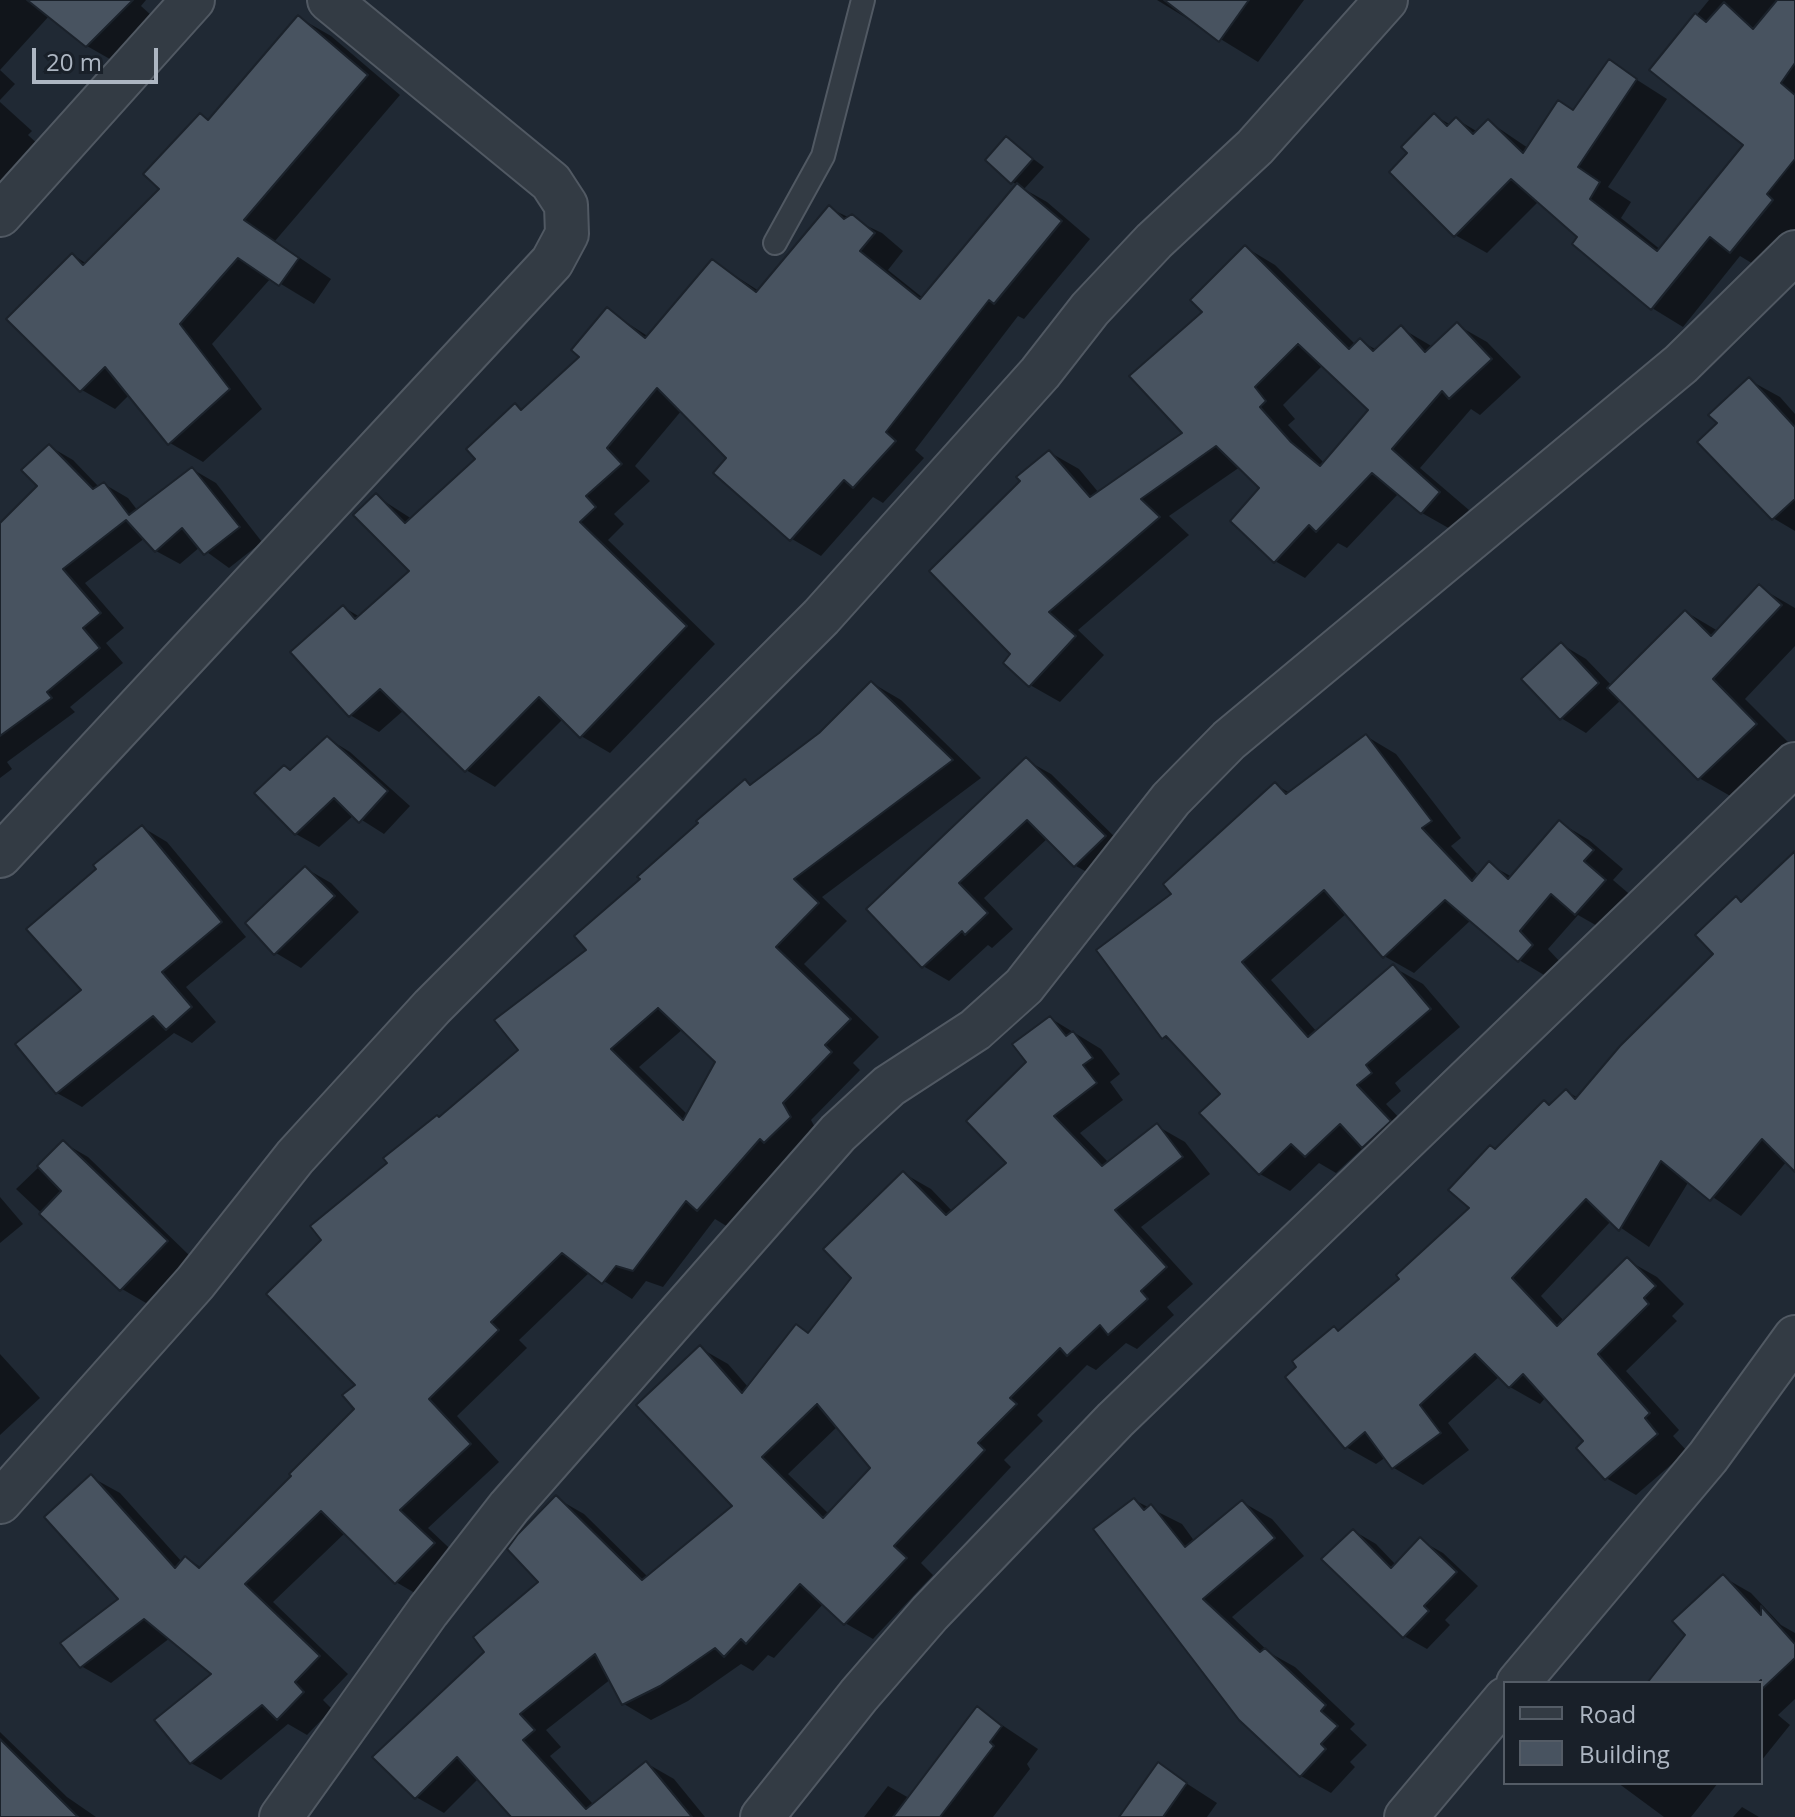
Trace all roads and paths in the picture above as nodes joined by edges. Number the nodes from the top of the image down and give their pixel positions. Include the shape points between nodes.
1 (193, 0) edge
2 (329, 0) edge
3 (863, 0) edge
4 (1386, 0) edge
5 (0, 215) edge
6 (775, 243) dead end
7 (1795, 252) edge
8 (1795, 764) edge
9 (0, 856) edge
10 (1795, 1337) edge
11 (0, 1502) edge
12 (1520, 1681) edge
13 (1503, 1701) edge
14 (281, 1817) edge
15 (762, 1817) edge
16 (1406, 1817) edge

1 - 5 street
2 - 9 street via 551,182 566,205 567,234 552,262
3 - 6 lane via 823,156
4 - 11 street via 1255,147 1090,309 1040,373 821,617 432,1007 295,1157 195,1283
7 - 14 street via 1681,364 1229,740 1171,799 1024,986 975,1030 889,1086 838,1133 509,1507
8 - 15 street via 1115,1420 930,1613
10 - 12 street via 1708,1457
13 - 16 street

